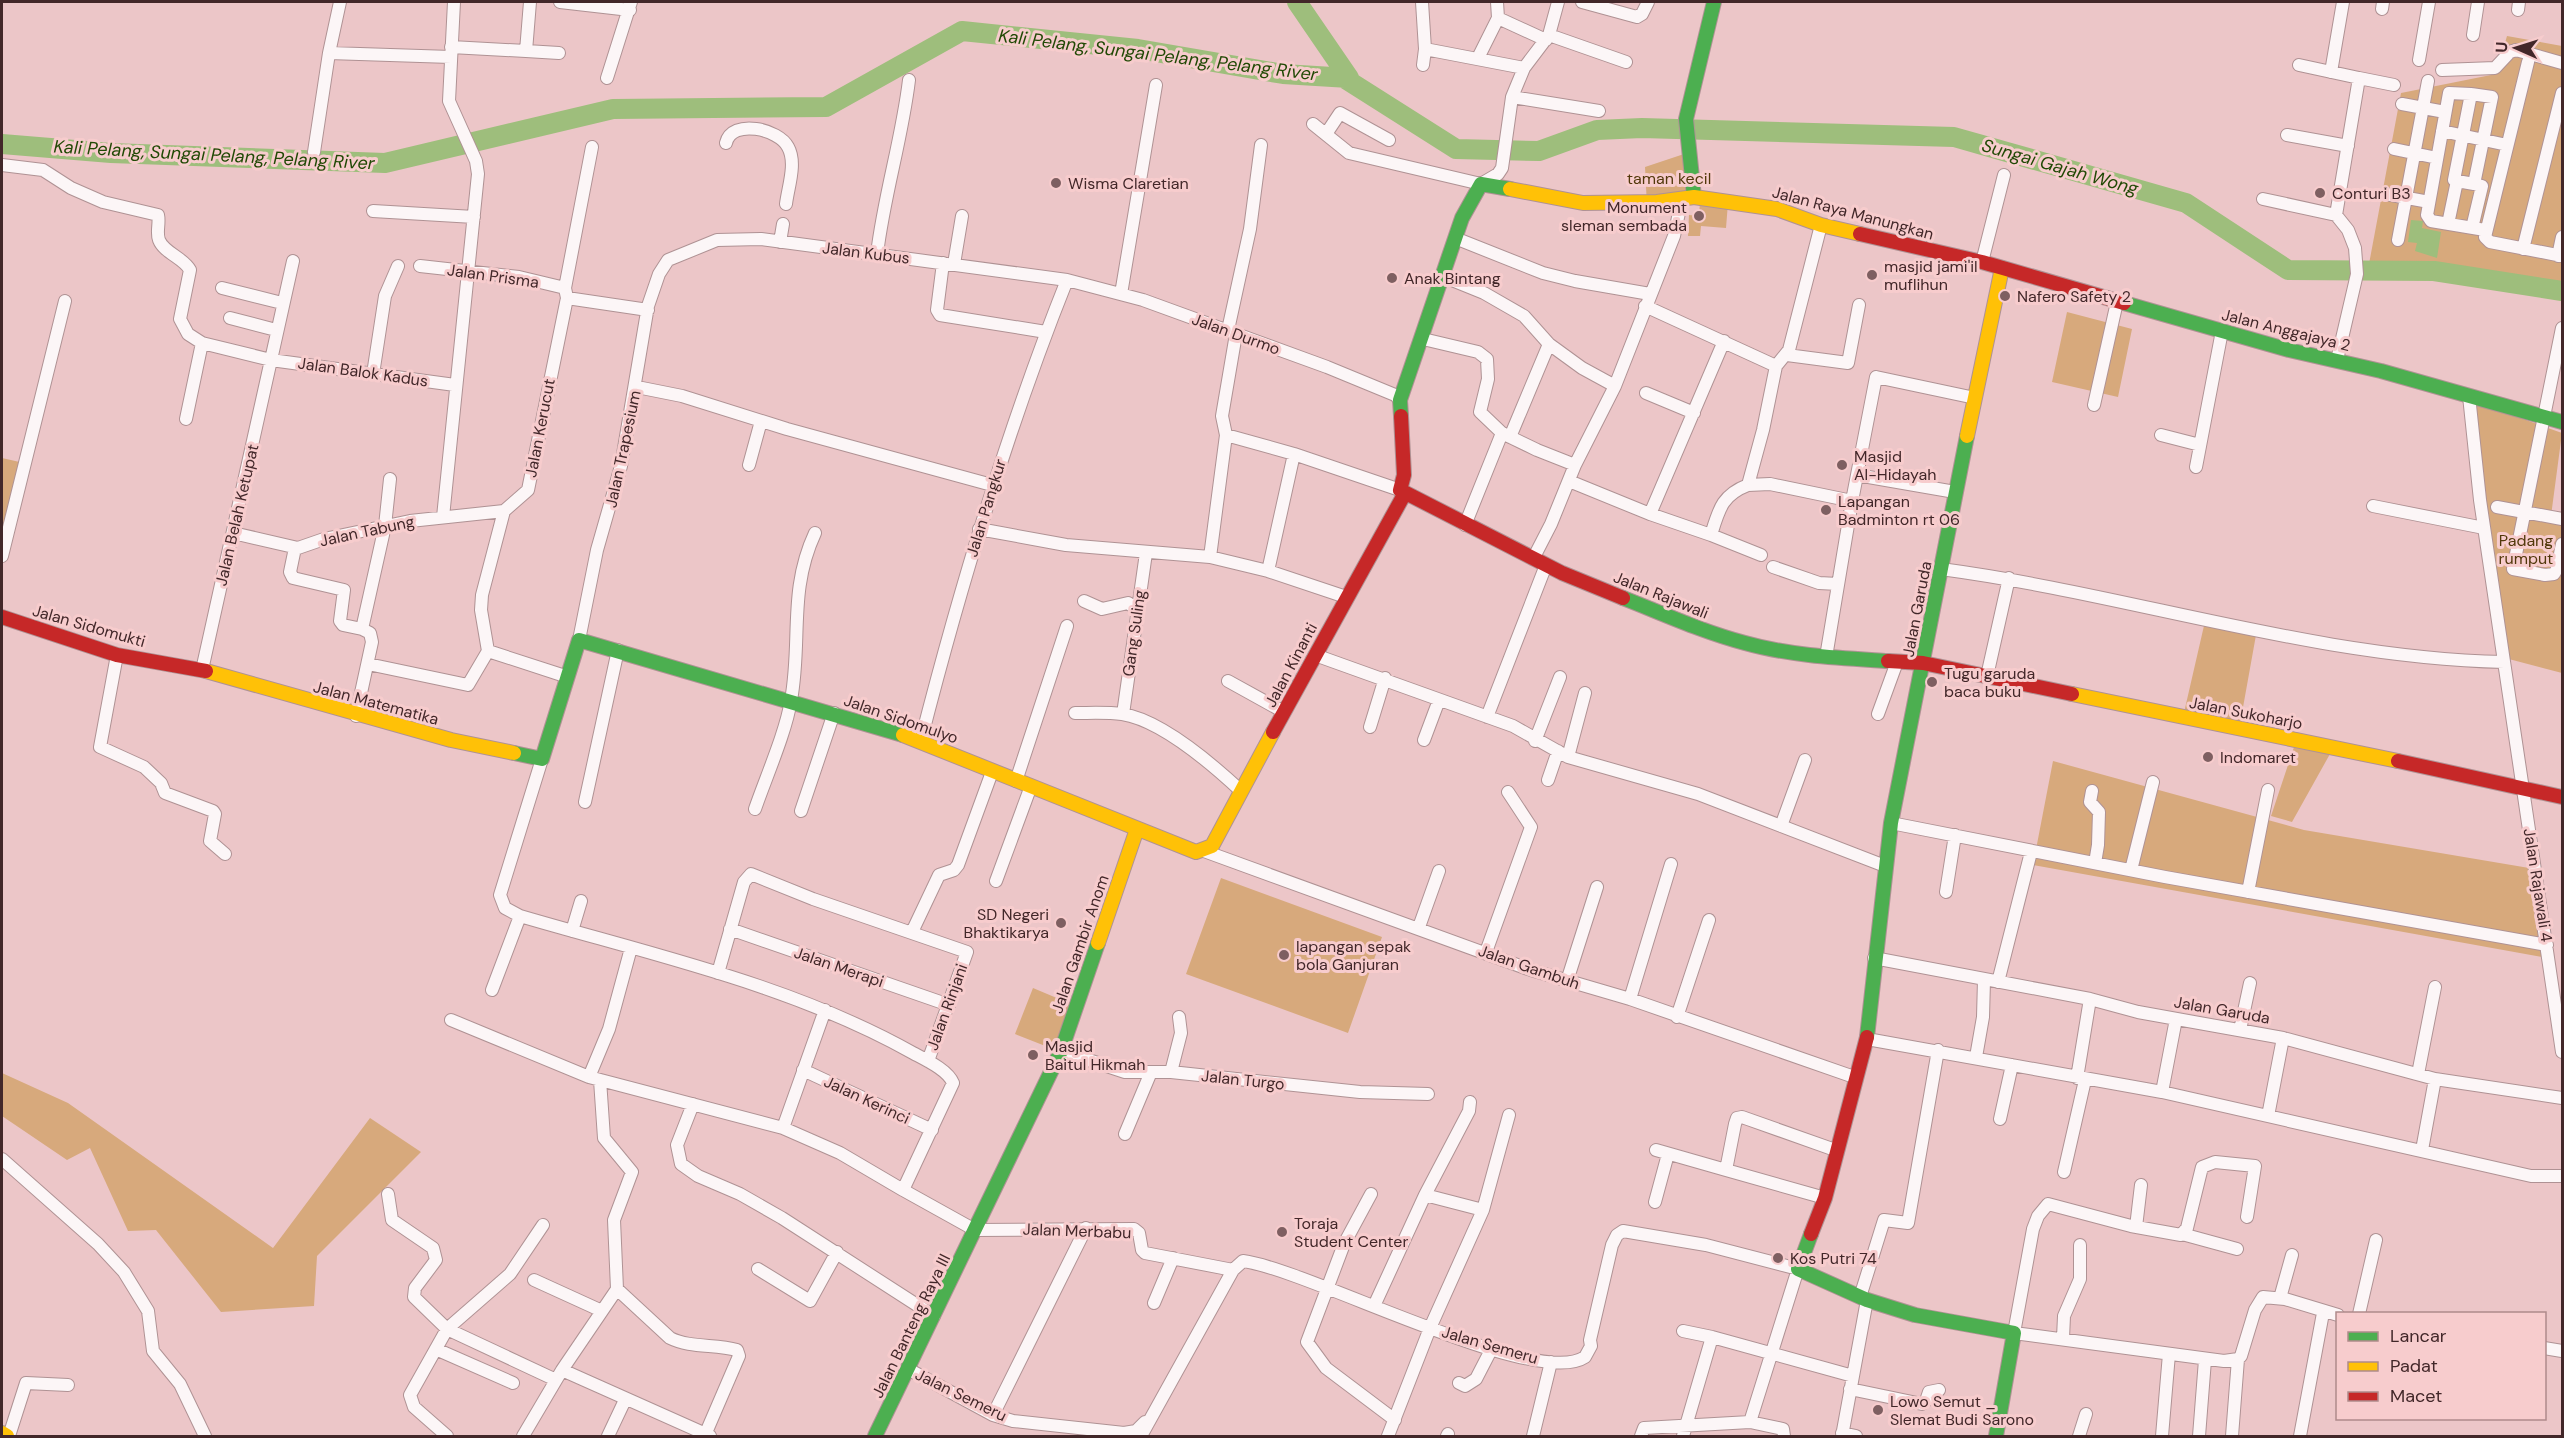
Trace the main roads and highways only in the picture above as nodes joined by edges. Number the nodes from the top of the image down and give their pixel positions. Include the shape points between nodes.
1 (1714, 2) edge
2 (1688, 198) junction
3 (2002, 268) junction
4 (2562, 422) edge
5 (1403, 492) junction
6 (2, 617) edge
7 (1923, 663) junction
8 (202, 670) joint
9 (542, 759) joint
10 (2562, 797) edge
11 (1137, 829) junction
12 (1204, 851) joint
13 (975, 1230) joint
14 (2, 1433) edge
15 (8, 1437) edge
16 (875, 1437) edge
17 (1996, 1437) edge

1 - 2 main road via 1686,119
2 - 3 main road, Jalan Raya Manungkan via 1777,209 1821,225
2 - 5 main road, Jalan Raya Manungkan via 1583,203 1481,184 1466,208 1400,400
3 - 4 main road, Jalan Anggajaya 2
3 - 7 main road, Jalan Garuda
5 - 7 main road, Jalan Rajawali via 1540,562 1707,632 1772,649 1826,657
5 - 12 main road, Jalan Kinanti via 1218,836
6 - 8 main road, Jalan Sidomukti via 117,655
7 - 10 main road, Jalan Sukoharjo
7 - 17 main road, Jalan Garuda via 1891,823 1867,1039 1825,1198 1798,1269 1863,1299 1915,1315 2014,1333
8 - 9 main road, Jalan Matematika via 356,716
9 - 11 main road, Jalan Sidomulyo via 579,640 921,740
11 - 12 main road, Jalan Sidomulyo via 1190,851
11 - 13 main road, Jalan Gambir Anom via 1061,1051
13 - 16 main road, Jalan Banteng Raya III
14 - 15 main road

